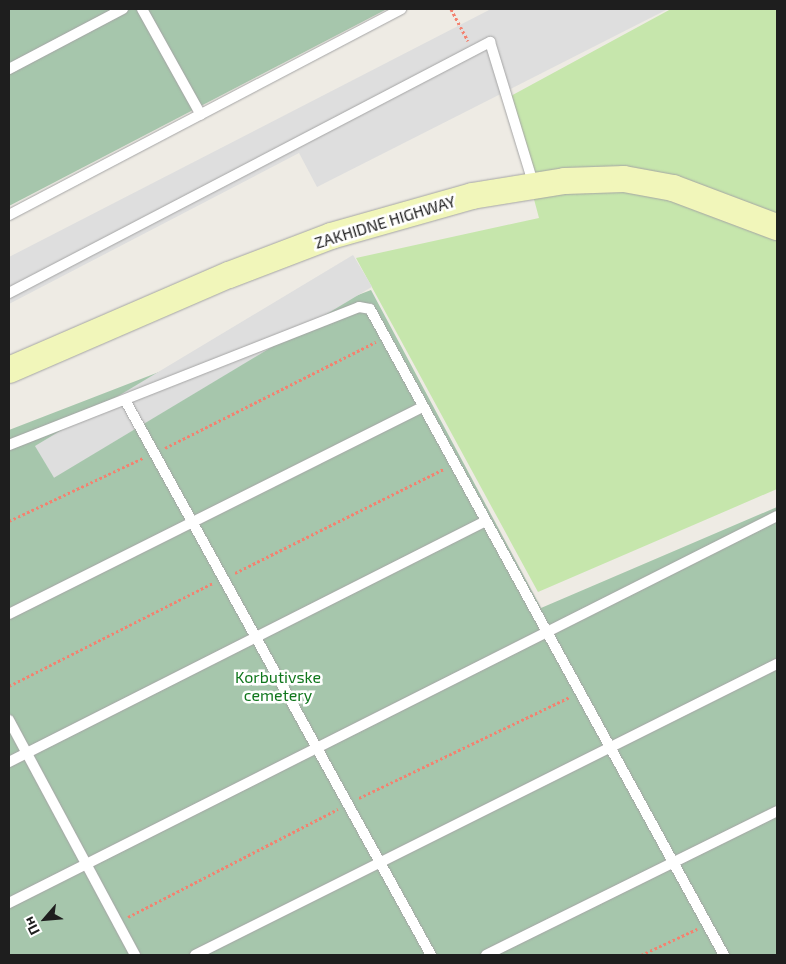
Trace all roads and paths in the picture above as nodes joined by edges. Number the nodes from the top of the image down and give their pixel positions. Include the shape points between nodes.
1 (123, 9) edge
2 (142, 9) edge
3 (402, 9) edge
4 (451, 9) edge
5 (472, 50) junction
6 (9, 69) edge
7 (200, 115) junction
8 (534, 186) junction
9 (9, 216) edge
10 (777, 226) edge
11 (9, 293) edge
12 (385, 337) junction
13 (9, 370) edge
14 (124, 400) junction
15 (423, 407) junction
16 (9, 444) edge
17 (154, 453) junction
18 (777, 516) edge
19 (9, 521) edge
20 (484, 522) junction
21 (193, 523) junction
22 (9, 614) edge
23 (546, 633) junction
24 (256, 638) junction
25 (777, 664) edge
26 (9, 720) edge
27 (316, 748) junction
28 (610, 748) junction
29 (26, 753) junction
30 (9, 762) edge
31 (777, 811) edge
32 (673, 862) junction
33 (380, 863) junction
34 (87, 864) junction
35 (9, 903) edge
36 (707, 924) junction
37 (135, 955) edge
38 (195, 955) edge
39 (431, 955) edge
40 (486, 955) edge
41 (642, 955) edge
42 (724, 955) edge

1 - 6 lane
2 - 7 lane
3 - 7 lane
4 - 5 path
5 - 8 lane via 490,42
5 - 11 lane
7 - 9 lane
8 - 10 main road, ZAKHIDNE HIGHWAY via 592,178 624,179 673,188
8 - 13 main road, ZAKHIDNE HIGHWAY via 472,196 331,236 228,275
12 - 14 lane via 370,309 359,307
12 - 15 lane
12 - 17 path
14 - 16 lane
14 - 17 lane
15 - 20 lane
15 - 21 lane
17 - 19 path
17 - 21 lane
18 - 23 lane
20 - 23 lane
20 - 24 lane
21 - 22 lane
21 - 24 lane
23 - 27 lane
23 - 28 lane
24 - 27 lane
24 - 29 lane
25 - 28 lane
26 - 29 lane
27 - 33 lane
27 - 34 lane
28 - 32 lane
28 - 33 lane
29 - 30 lane
29 - 34 lane
31 - 32 lane
32 - 36 lane
32 - 40 lane
33 - 38 lane
33 - 39 lane
34 - 35 lane
34 - 37 lane
36 - 41 path
36 - 42 lane

